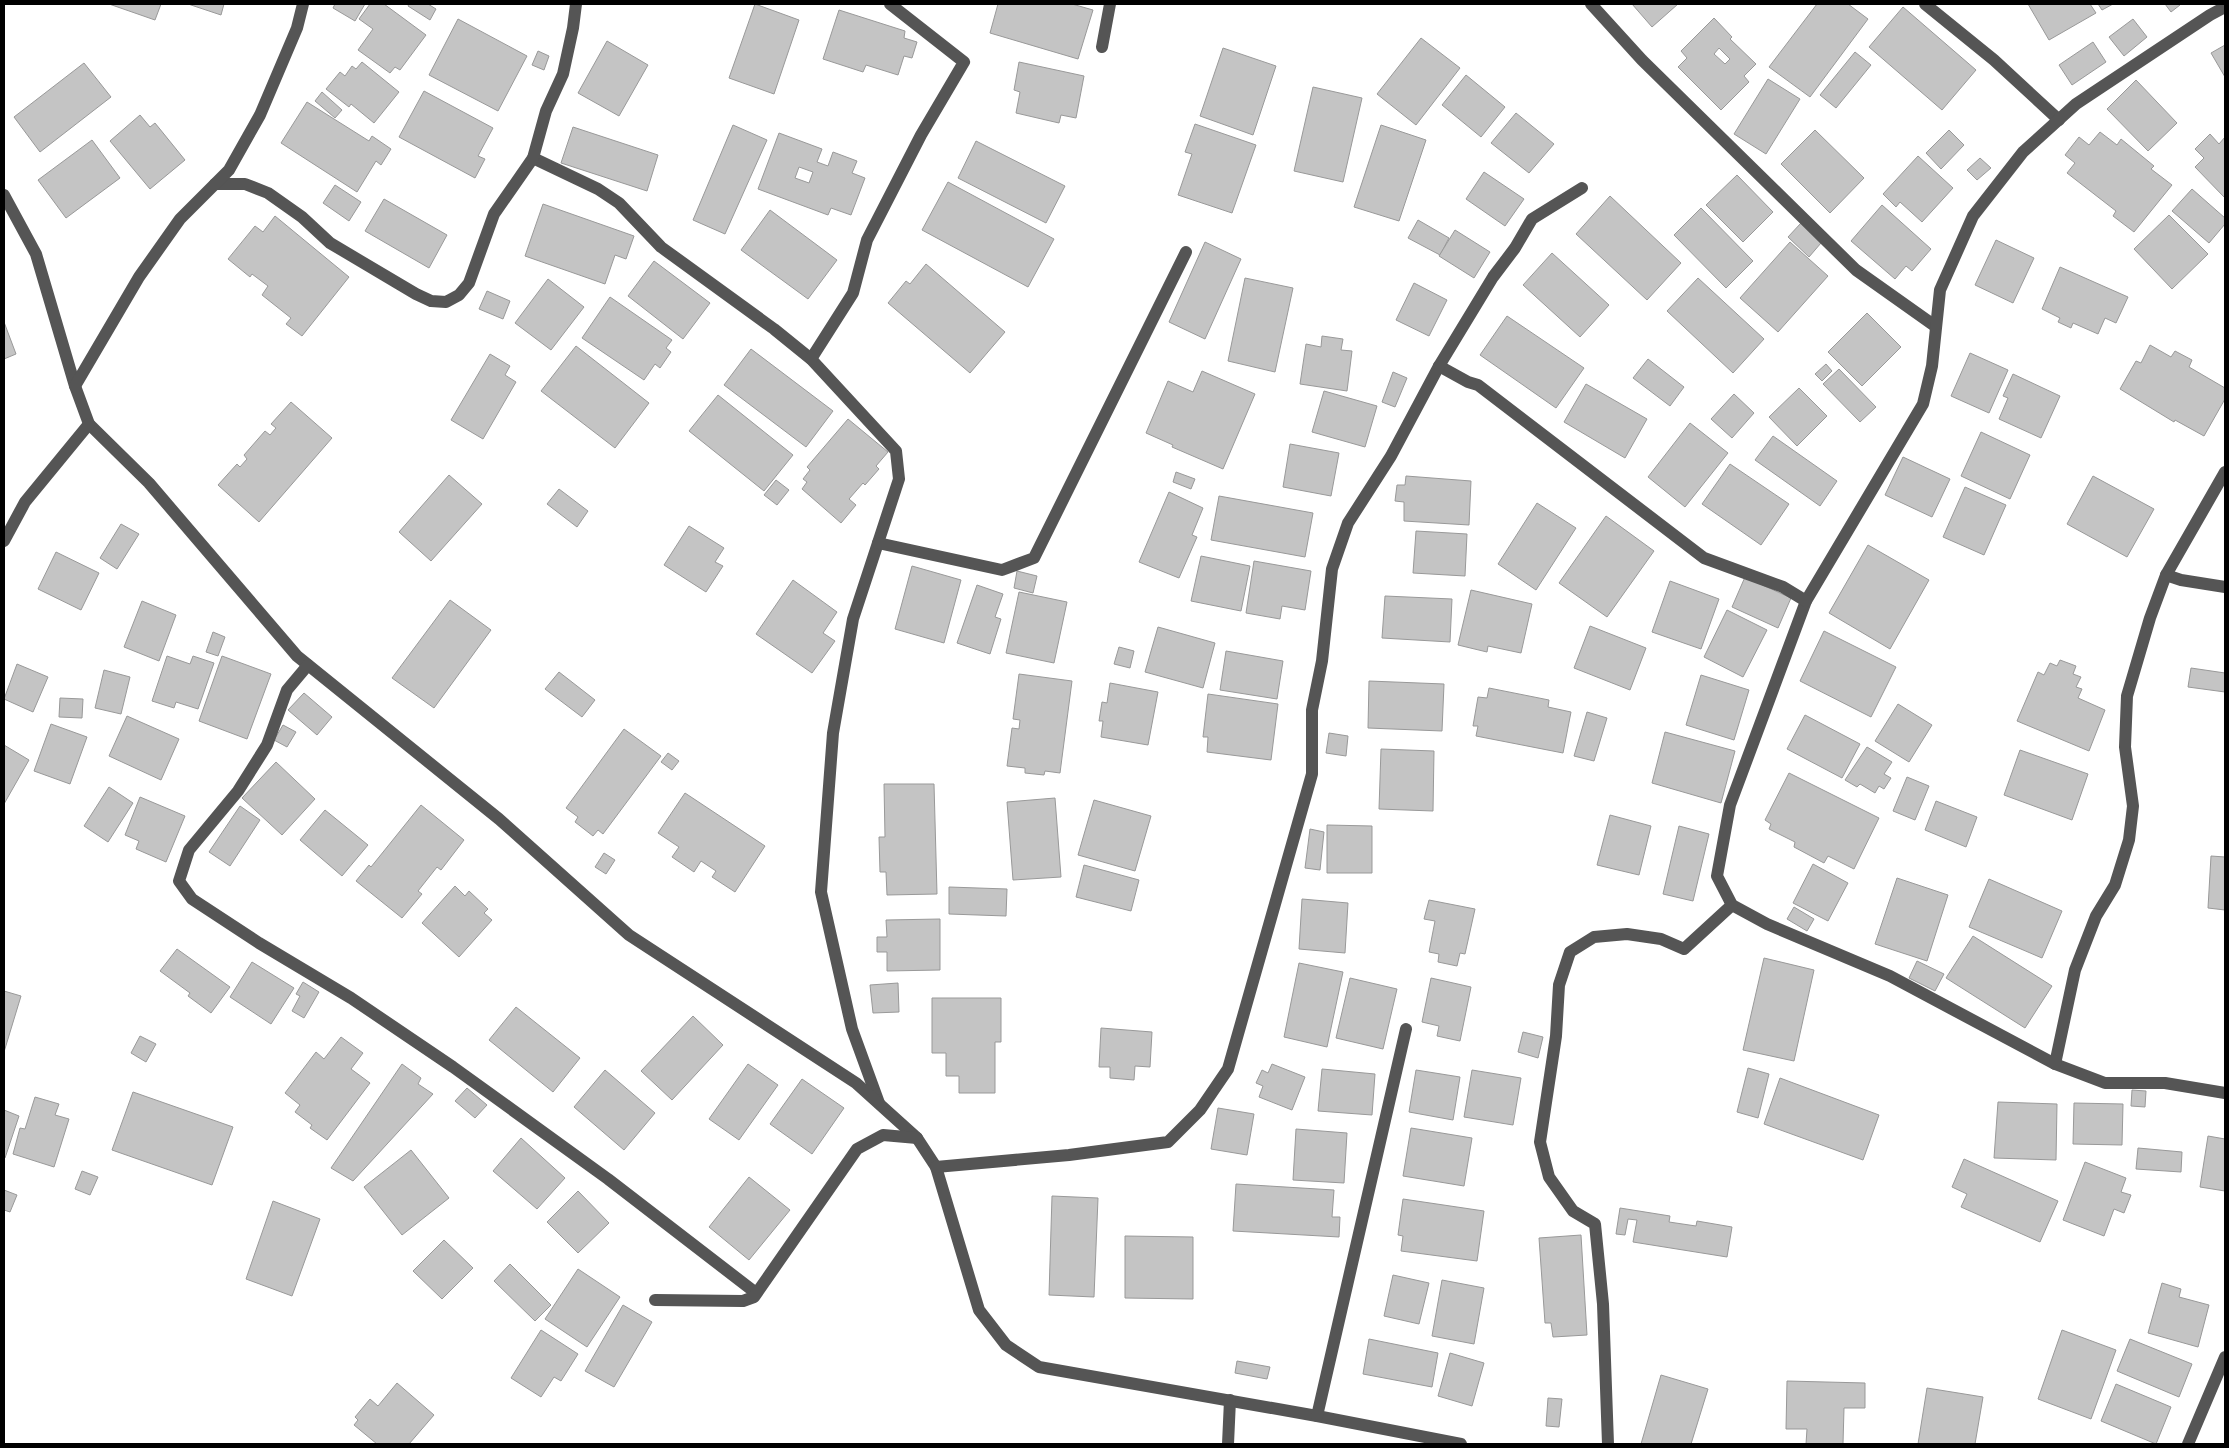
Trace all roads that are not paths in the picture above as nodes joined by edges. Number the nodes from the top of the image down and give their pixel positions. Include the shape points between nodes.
1 (303, 4) edge
2 (576, 4) edge
3 (890, 4) edge
4 (1110, 4) edge
5 (1591, 4) edge
6 (1925, 4) edge
7 (2225, 7) edge
8 (1102, 47) dead end
9 (2059, 120) junction
10 (533, 158) junction
11 (215, 184) junction
12 (1582, 188) dead end
13 (4, 194) edge
14 (1186, 252) dead end
15 (1935, 326) junction
16 (811, 359) junction
17 (1439, 366) junction
18 (75, 386) junction
19 (89, 424) junction
20 (2225, 472) edge
21 (4, 541) edge
22 (878, 543) junction
23 (2166, 575) junction
24 (2225, 587) edge
25 (1806, 601) junction
26 (308, 665) junction
27 (1732, 905) junction
28 (1406, 1030) dead end
29 (2055, 1064) junction
30 (2225, 1093) edge
31 (880, 1106) junction
32 (917, 1138) junction
33 (936, 1167) junction
34 (756, 1293) junction
35 (655, 1300) dead end
36 (2225, 1357) edge
37 (1230, 1400) junction
38 (1317, 1416) junction
39 (1228, 1444) edge
40 (1461, 1444) edge
41 (1608, 1444) edge
42 (2188, 1444) edge

1 - 11 street via 297,28 260,114 229,170
2 - 10 street via 563,74 546,111
3 - 16 street via 964,62 867,240 853,293
4 - 8 street
5 - 15 street via 1642,60 1856,270
6 - 9 street via 1994,60
7 - 9 street via 2076,104
9 - 15 street via 2023,152 1973,216 1940,290
10 - 11 street via 494,214 469,283 459,295 446,302 431,301 416,294 330,243 268,192 245,184
10 - 16 street via 598,189 619,203 661,246
11 - 18 street via 180,220 139,277
12 - 17 street via 1532,219
13 - 18 street via 36,254
14 - 22 street via 1034,558 1002,570
15 - 25 street via 1932,366 1923,404
16 - 22 street via 896,451 899,478
17 - 25 street via 1478,385 1704,558 1783,587
17 - 33 street via 1391,456 1348,523 1332,569 1322,661 1312,710 1312,774 1228,1069 1200,1110 1168,1142
18 - 19 street
19 - 21 street via 25,502
19 - 26 street via 149,483
20 - 23 street
22 - 31 street via 853,619 833,734 821,892 852,1029
23 - 24 street
23 - 29 street via 2127,696 2125,747 2133,806 2129,840 2115,885 2096,916 2075,970
25 - 27 street via 1730,805 1717,876
26 - 31 street via 499,819 629,934 856,1084
26 - 34 street via 287,690 267,745 238,791 188,850 179,881 192,899 351,998 453,1068 608,1179
27 - 29 street via 1784,932 1890,976
27 - 41 street via 1684,949 1661,939 1627,934 1594,937 1570,952 1558,985 1556,1036 1540,1142 1549,1177 1572,1211 1595,1224 1603,1304
28 - 38 street
29 - 30 street via 2105,1083 2165,1083
31 - 32 street
32 - 33 street
32 - 34 street via 883,1135 856,1150
33 - 37 street via 979,1310 1006,1345 1039,1368
34 - 35 street via 743,1302
36 - 42 street
37 - 38 street
37 - 39 street
38 - 40 street

